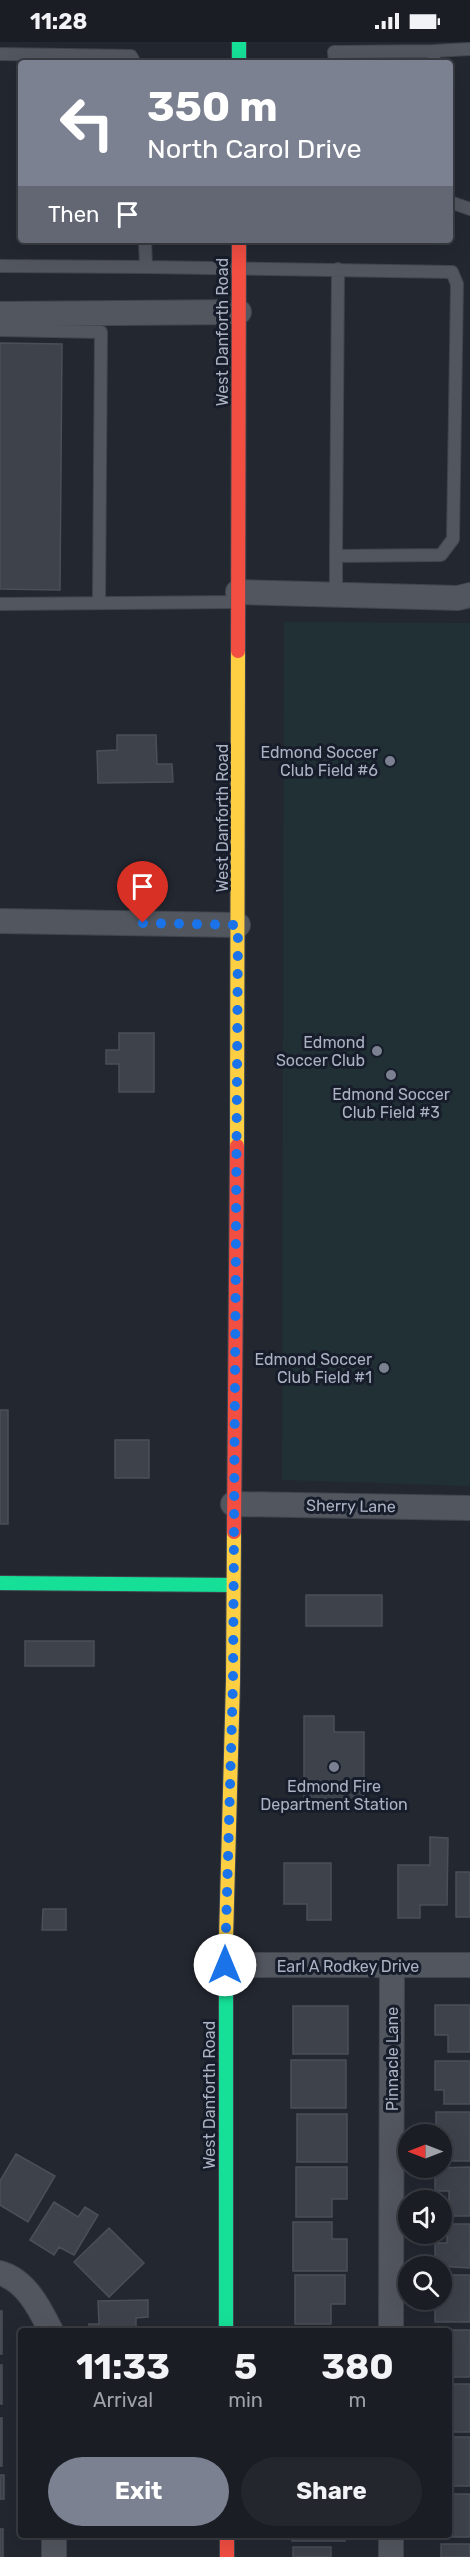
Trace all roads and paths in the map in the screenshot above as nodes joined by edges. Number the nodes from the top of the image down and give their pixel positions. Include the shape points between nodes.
1 (239, 42) edge
2 (402, 47) edge
3 (470, 49) edge
4 (0, 54) edge
5 (434, 57) edge
6 (133, 60) edge
7 (239, 60) edge
8 (334, 60) edge
9 (453, 203) edge
10 (470, 209) edge
11 (145, 243) edge
12 (239, 243) edge
13 (0, 266) edge
14 (146, 267) junction
15 (338, 269) junction
16 (239, 270) junction
17 (239, 312) junction
18 (0, 314) edge
19 (0, 330) edge
20 (336, 556) junction
21 (336, 594) junction
22 (470, 595) edge
23 (238, 597) junction
24 (99, 602) junction
25 (0, 604) edge
26 (0, 921) edge
27 (238, 925) junction
28 (232, 1504) junction
29 (470, 1508) edge
30 (0, 1582) edge
31 (232, 1585) junction
32 (225, 1965) junction
33 (470, 1965) edge
34 (392, 1966) junction
35 (0, 2273) edge
36 (50, 2328) edge
37 (226, 2328) edge
38 (391, 2328) edge
39 (54, 2538) edge
40 (227, 2538) edge
41 (391, 2538) edge
42 (54, 2557) edge
43 (227, 2557) edge
44 (391, 2557) edge

1 - 7 main road
2 - 5 lane
2 - 8 lane via 334,52
3 - 5 lane
4 - 6 lane via 131,56
9 - 10 lane
11 - 14 lane
12 - 16 main road, West Danforth Road
13 - 14 lane
14 - 16 lane
15 - 16 lane
15 - 20 lane
15 - 20 lane via 452,272 457,284 453,539 441,555
16 - 17 main road, West Danforth Road
17 - 18 street
17 - 23 main road, West Danforth Road
19 - 24 lane via 101,332
20 - 21 lane
21 - 22 street via 458,598
21 - 23 street
23 - 24 lane
23 - 27 main road, West Danforth Road
24 - 25 lane
26 - 27 street
27 - 28 main road, West Danforth Road
28 - 29 street, Sherry Lane
28 - 31 main road, West Danforth Road
30 - 31 main road
31 - 32 main road, West Danforth Road
32 - 34 street, Earl A Rodkey Drive
32 - 37 main road, West Danforth Road
33 - 34 street, Earl A Rodkey Drive
34 - 38 street, Pinnacle Lane
35 - 36 street via 11,2276 36,2301
39 - 42 street
40 - 43 main road
41 - 44 street

